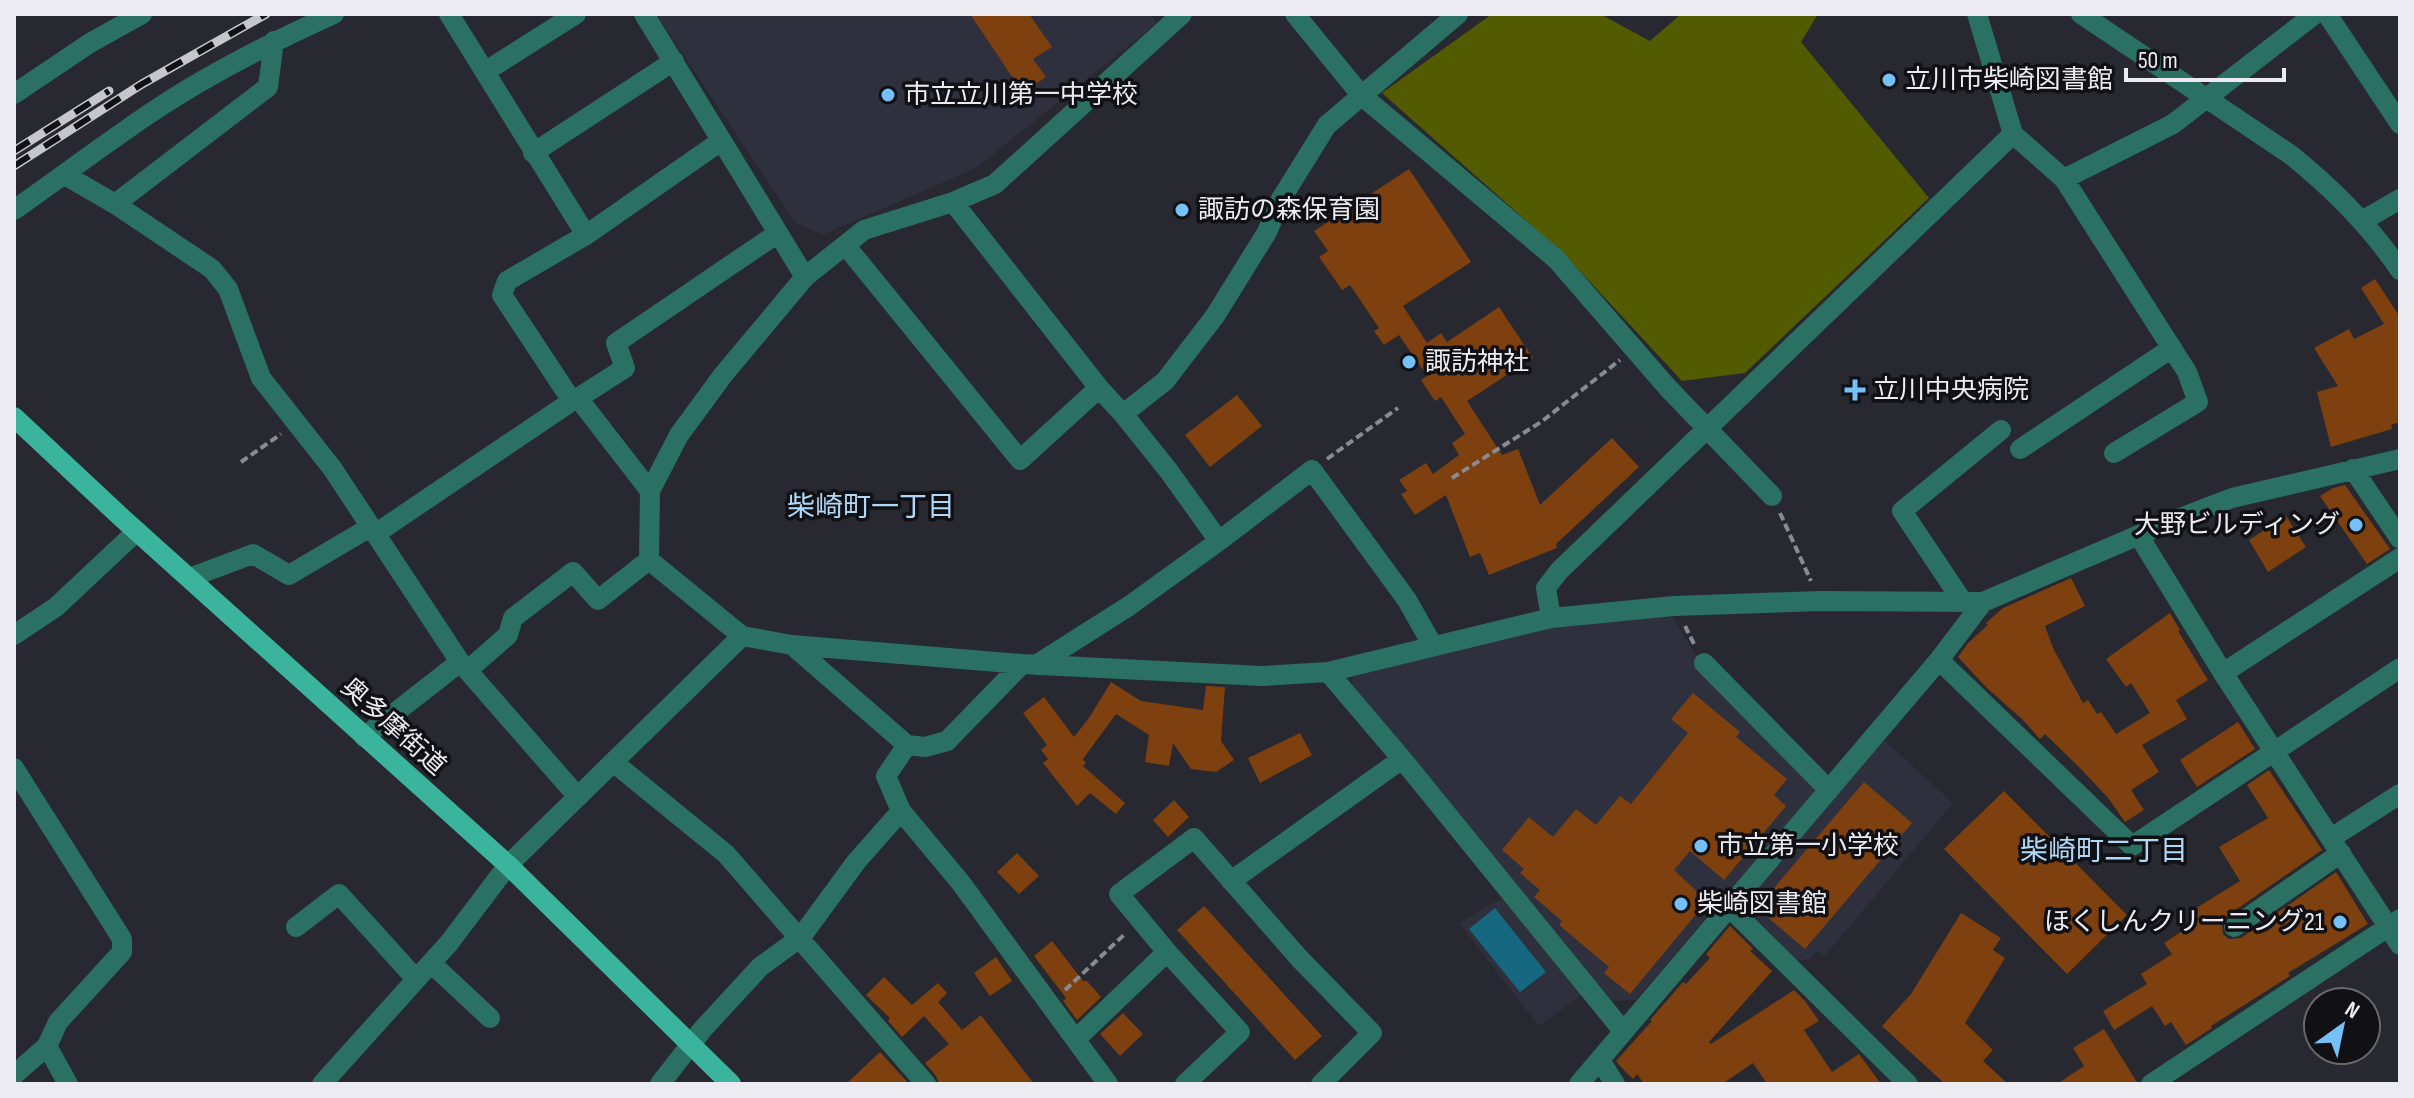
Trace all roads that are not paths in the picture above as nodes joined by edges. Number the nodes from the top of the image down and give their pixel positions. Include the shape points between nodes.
1 (142, 14) edge
2 (334, 14) edge
3 (449, 14) edge
4 (576, 14) edge
5 (644, 14) edge
6 (1182, 14) edge
7 (1295, 14) edge
8 (1458, 14) edge
9 (1977, 14) edge
10 (2081, 14) edge
11 (2315, 14) edge
12 (2327, 14) edge
13 (274, 41) junction
14 (674, 61) junction
15 (486, 71) junction
16 (14, 94) edge
17 (1361, 95) junction
18 (2206, 99) junction
19 (2400, 124) edge
20 (2013, 134) junction
21 (721, 141) junction
22 (533, 153) junction
23 (65, 175) junction
24 (2064, 179) junction
25 (2400, 199) edge
26 (953, 202) junction
27 (115, 204) junction
28 (14, 210) edge
29 (2362, 221) junction
30 (778, 233) junction
31 (586, 235) junction
32 (846, 246) junction
33 (2400, 270) edge
34 (805, 277) junction
35 (2172, 348) junction
36 (1099, 388) junction
37 (575, 399) junction
38 (1123, 414) junction
39 (14, 417) edge
40 (1707, 430) junction
41 (2001, 430) dead end
42 (2020, 449) dead end
43 (2114, 453) dead end
44 (2400, 459) edge
45 (2353, 469) junction
46 (650, 491) junction
47 (1772, 496) road end
48 (374, 529) junction
49 (137, 531) junction
50 (2139, 536) junction
51 (2400, 539) edge
52 (1219, 541) junction
53 (2400, 558) edge
54 (649, 560) junction
55 (189, 578) junction
56 (1973, 602) junction
57 (1551, 618) junction
58 (14, 635) edge
59 (742, 636) junction
60 (792, 645) junction
61 (1433, 646) junction
62 (1939, 660) junction
63 (1704, 663) road end
64 (1029, 665) junction
65 (464, 666) junction
66 (2400, 668) edge
67 (1328, 672) junction
68 (2223, 673) junction
69 (364, 737) junction
70 (907, 745) junction
71 (2275, 751) junction
72 (1402, 759) junction
73 (613, 762) junction
74 (14, 768) edge
75 (1829, 790) junction
76 (2400, 794) edge
77 (578, 797) junction
78 (901, 811) junction
79 (2336, 845) junction
80 (508, 865) junction
81 (1231, 881) junction
82 (1730, 908) junction
83 (2394, 923) edge
84 (296, 927) dead end
85 (2234, 927) dead end
86 (801, 937) junction
87 (2400, 945) edge
88 (1167, 952) junction
89 (431, 963) junction
90 (416, 979) junction
91 (490, 1018) dead end
92 (1623, 1031) junction
93 (1076, 1039) junction
94 (691, 1045) junction
95 (47, 1046) junction
96 (1600, 1060) junction
97 (14, 1075) edge
98 (68, 1084) edge
99 (322, 1084) edge
100 (660, 1084) edge
101 (731, 1084) edge
102 (926, 1084) edge
103 (1108, 1084) edge
104 (1185, 1084) edge
105 (1321, 1084) edge
106 (1579, 1084) edge
107 (1615, 1084) edge
108 (1908, 1084) edge
109 (2151, 1084) edge

1 - 16 street
2 - 13 street
3 - 15 street
4 - 15 street
5 - 14 street
6 - 26 street via 995,184
7 - 17 street
8 - 17 street
9 - 20 street
10 - 18 street
11 - 18 street
12 - 19 street
13 - 23 street via 156,110
13 - 27 street via 268,87
14 - 21 street
14 - 22 street
15 - 22 street
17 - 38 street via 1327,125 1215,316 1165,381
17 - 40 street via 1556,259
18 - 24 street via 2173,124
18 - 29 street via 2291,155
20 - 24 street
20 - 40 street
21 - 30 street
21 - 31 street
22 - 31 street
23 - 27 street
23 - 28 street
24 - 35 street
25 - 29 street
26 - 32 street via 864,230
26 - 36 street
27 - 48 street via 212,269 228,289 261,378
29 - 33 street
30 - 34 street
30 - 37 street via 616,343 625,368
31 - 37 street via 507,281 502,295
32 - 34 street
32 - 36 street via 1020,460
34 - 46 street via 679,435
35 - 42 street
35 - 43 street via 2198,402
36 - 38 street
37 - 46 street
37 - 48 street via 381,530
38 - 52 street
39 - 49 main road, 奥多摩街道
40 - 47 street
40 - 57 street via 1559,571 1546,588
41 - 56 street via 1902,511
44 - 45 street
45 - 50 street via 2232,498
45 - 51 street
46 - 54 street
48 - 55 street via 289,575 253,554
48 - 65 street
49 - 55 main road, 奥多摩街道
49 - 58 street via 56,607
50 - 56 street
50 - 68 street
52 - 61 street via 1312,470 1407,600
52 - 64 street via 1129,606
53 - 68 street
54 - 59 street
54 - 65 street via 598,600 573,572 513,618 508,635
55 - 69 main road, 奥多摩街道
56 - 57 street via 1674,606
56 - 62 street
57 - 61 street
59 - 60 street
59 - 73 street
60 - 64 street
60 - 70 street
61 - 67 street
62 - 71 street via 2132,846
62 - 75 street
63 - 75 street
64 - 67 street via 1262,676
64 - 70 street via 947,741
65 - 69 street
65 - 77 street
66 - 71 street
67 - 72 street
68 - 71 street
69 - 80 main road, 奥多摩街道
70 - 78 street via 886,776
71 - 79 street
72 - 81 street
72 - 92 street
73 - 77 street
73 - 86 street via 726,854
74 - 95 street via 122,939 122,952 58,1022
75 - 82 street
76 - 79 street
77 - 80 street
78 - 86 street
78 - 93 street
79 - 83 street
79 - 85 street
80 - 89 street
80 - 94 main road, 奥多摩街道
81 - 88 street via 1194,838 1119,894
81 - 105 street via 1372,1033
82 - 92 street
82 - 108 street
83 - 87 street
83 - 109 street
84 - 90 street via 339,894
86 - 94 street via 760,967
86 - 102 street
88 - 93 street
88 - 104 street via 1240,1032
89 - 90 street
89 - 91 street
90 - 99 street
92 - 96 street
93 - 103 street
94 - 100 street
94 - 101 main road, 奥多摩街道
95 - 97 street
95 - 98 street
96 - 106 street
96 - 107 street

